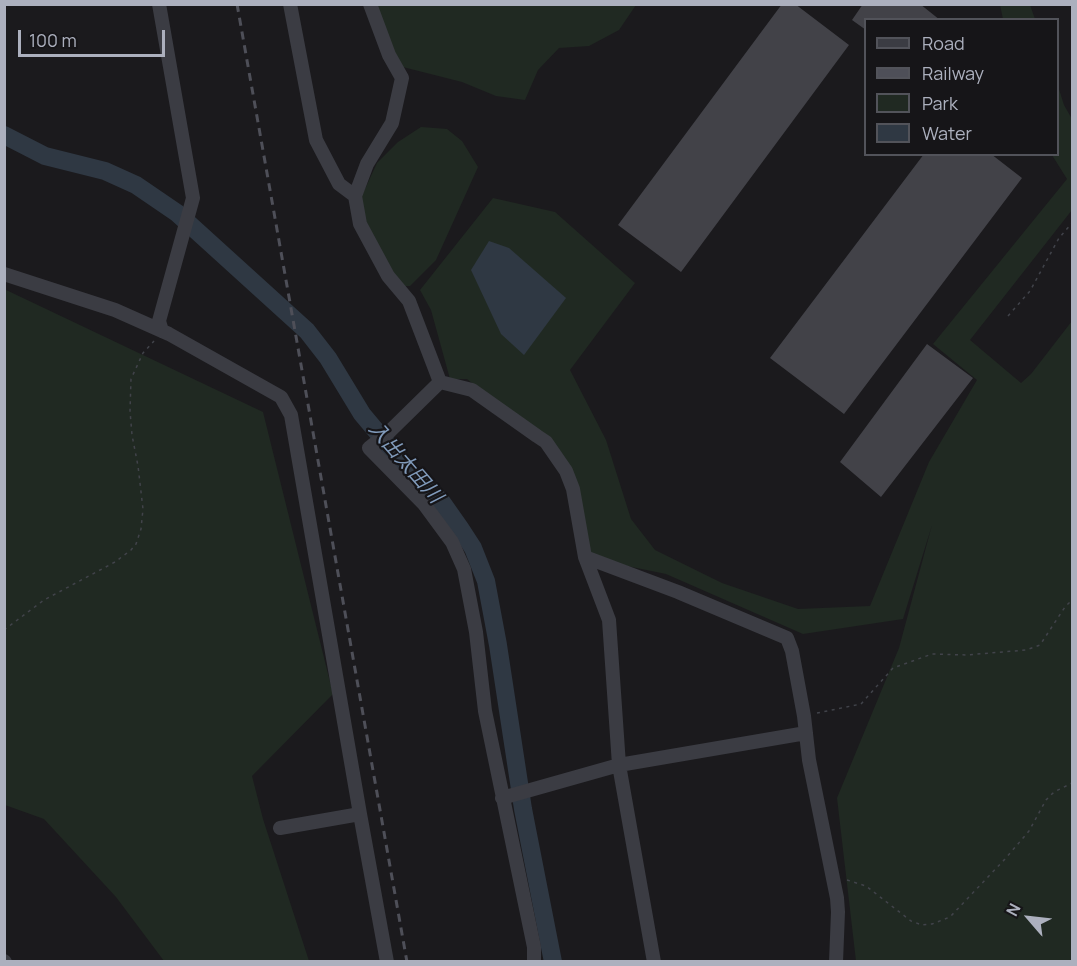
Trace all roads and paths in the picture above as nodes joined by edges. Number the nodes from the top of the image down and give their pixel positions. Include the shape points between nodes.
1 (159, 4) edge
2 (290, 4) edge
3 (370, 4) edge
4 (355, 196) junction
5 (1072, 223) edge
6 (4, 274) edge
7 (1008, 316) dead end
8 (162, 331) junction
9 (441, 382) junction
10 (585, 557) junction
11 (1072, 600) edge
12 (4, 630) edge
13 (804, 716) junction
14 (806, 733) junction
15 (619, 765) junction
16 (1072, 783) edge
17 (502, 798) junction
18 (360, 814) junction
19 (280, 828) dead end
20 (831, 875) junction
21 (387, 962) edge
22 (534, 962) edge
23 (654, 962) edge
24 (836, 962) edge

1 - 8 street via 193,198 159,321
2 - 4 street via 316,140 339,184
3 - 4 street via 402,78 392,123 366,164
4 - 9 street via 360,224 387,276 409,301
5 - 7 path via 1059,237 1030,291
6 - 8 street via 115,310
8 - 12 path via 143,354 131,378 132,435 143,509 136,544 115,561 44,600
8 - 18 street via 280,397 291,415
9 - 10 street via 472,390 546,442 573,489
9 - 17 street via 369,448 423,504 452,542 464,569
10 - 13 street via 787,638
10 - 15 street via 609,620
11 - 13 path via 1040,645 1026,650 967,655 932,654 893,668 861,704
13 - 14 street
14 - 15 street
14 - 20 street
15 - 17 street
15 - 23 street
16 - 20 path via 1046,800 1023,838 950,916 932,924 911,921 866,886
17 - 22 street
18 - 19 street
18 - 21 street
20 - 24 street via 838,912

